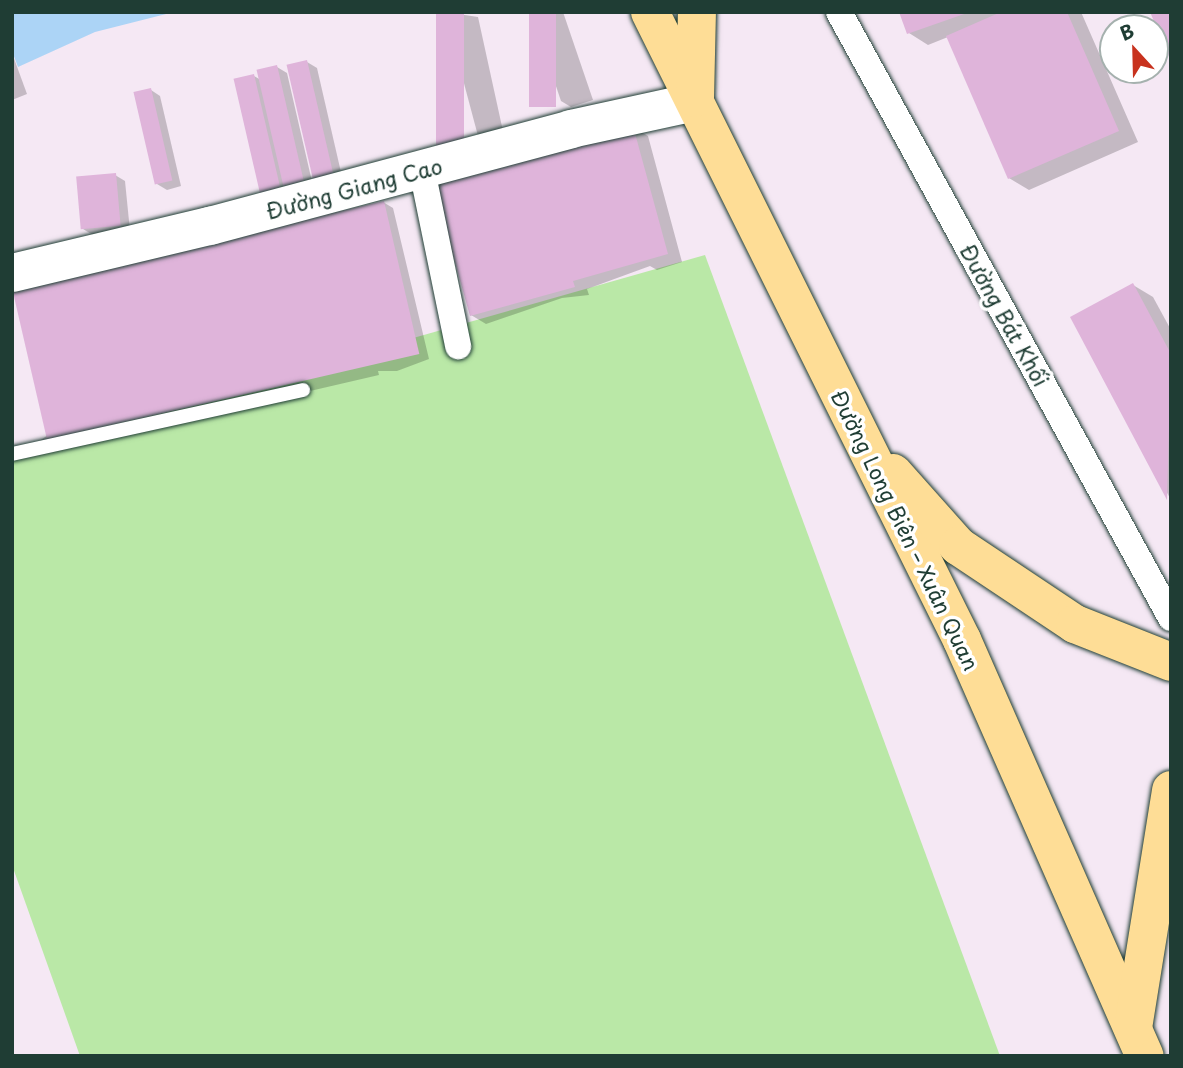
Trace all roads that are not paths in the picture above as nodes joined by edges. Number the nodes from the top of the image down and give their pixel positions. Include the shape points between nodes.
1 (650, 12) edge
2 (697, 12) edge
3 (839, 12) edge
4 (695, 102) junction
5 (422, 170) junction
6 (12, 273) edge
7 (458, 346) dead end
8 (303, 390) dead end
9 (856, 431) junction
10 (12, 454) edge
11 (1171, 618) edge
12 (1171, 662) edge
13 (1171, 790) edge
14 (1139, 1042) edge

1 - 4 main road, Đường Long Biên – Xuân Quan
2 - 4 main road
3 - 11 street, Đường Bát Khối
4 - 5 street, Đường Giang Cao
4 - 9 main road, Đường Long Biên – Xuân Quan
5 - 6 street, Đường Giang Cao
5 - 7 street
8 - 10 lane
9 - 12 main road via 958,546 1075,624
9 - 14 main road, Đường Long Biên – Xuân Quan via 962,640
13 - 14 main road

